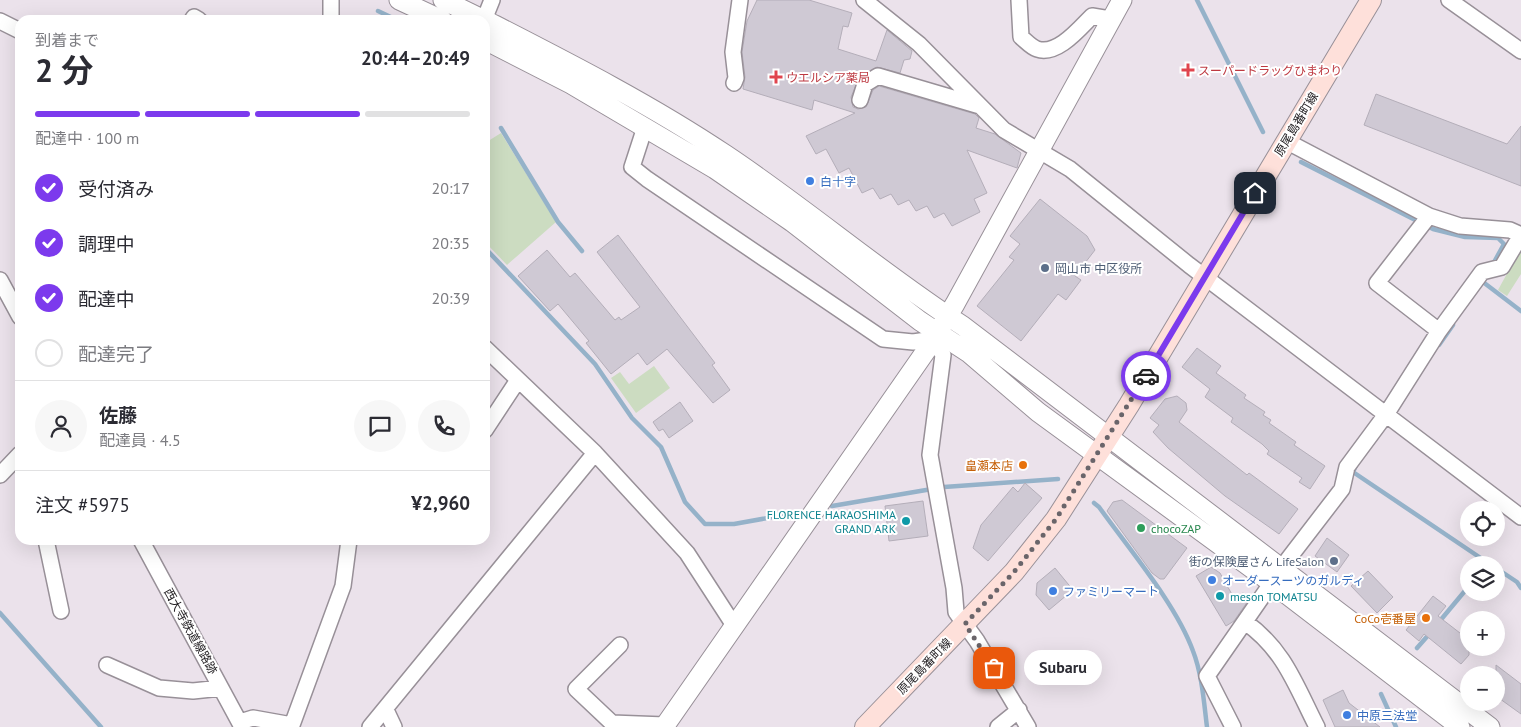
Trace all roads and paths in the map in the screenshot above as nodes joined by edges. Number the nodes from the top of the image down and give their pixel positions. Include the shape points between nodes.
1 (331, 0) edge
2 (399, 0) edge
3 (443, 0) edge
4 (492, 0) edge
5 (740, 0) edge
6 (864, 0) edge
7 (1019, 0) edge
8 (1122, 0) edge
9 (1371, 0) edge
10 (1449, 0) edge
11 (331, 15) edge
12 (431, 15) edge
13 (474, 15) edge
14 (486, 15) edge
15 (1110, 19) junction
16 (0, 21) edge
17 (490, 23) edge
18 (15, 28) edge
19 (490, 43) edge
20 (1521, 50) edge
21 (734, 84) dead end
22 (860, 100) dead end
23 (982, 106) junction
24 (645, 127) junction
25 (1286, 141) junction
26 (1038, 152) junction
27 (1425, 222) junction
28 (1521, 235) edge
29 (1205, 276) junction
30 (0, 280) edge
31 (15, 308) edge
32 (948, 316) junction
33 (1439, 331) junction
34 (936, 336) junction
35 (490, 353) edge
36 (518, 380) junction
37 (1387, 413) junction
38 (490, 422) edge
39 (1108, 436) junction
40 (595, 453) junction
41 (1097, 454) junction
42 (15, 460) edge
43 (0, 476) edge
44 (1521, 517) edge
45 (47, 545) edge
46 (144, 545) edge
47 (348, 545) edge
48 (1277, 576) junction
49 (61, 611) dead end
50 (1245, 622) junction
51 (965, 624) junction
52 (735, 627) junction
53 (620, 645) dead end
54 (107, 665) dead end
55 (221, 688) junction
56 (386, 710) junction
57 (1019, 710) junction
58 (241, 725) edge
59 (664, 726) edge
60 (370, 727) edge
61 (394, 727) edge
62 (865, 727) edge
63 (998, 727) edge
64 (1028, 727) edge
65 (1233, 727) edge
66 (1317, 727) edge
67 (1460, 727) edge
68 (1490, 727) edge

1 - 11 street
2 - 12 street
3 - 13 street
4 - 14 street
5 - 21 street via 733,52
6 - 23 street via 919,44
7 - 15 street via 1021,37 1042,51 1052,49 1073,36 1092,16
8 - 15 street
9 - 25 main road, 原尾島番町線
10 - 20 street
15 - 26 street
16 - 18 street
17 - 32 street via 578,67 725,154
19 - 24 street
22 - 23 street via 865,84 878,76
23 - 26 street via 1004,130
24 - 34 street via 715,169 792,222
24 - 34 street via 632,167 647,179 883,338 913,342
25 - 27 street
25 - 29 main road, 原尾島番町線
26 - 29 street via 1070,169
26 - 32 street
27 - 28 street via 1510,230
27 - 33 street via 1377,283
28 - 33 street via 1502,268 1482,272
29 - 37 street
29 - 39 main road, 原尾島番町線
30 - 31 street
32 - 34 street
32 - 39 street
33 - 37 street
34 - 41 street via 969,353 1038,412
34 - 51 street via 944,355 930,455 954,604
34 - 52 street
35 - 36 street
36 - 38 street
36 - 40 street
37 - 44 street
37 - 48 street via 1347,467 1342,489
39 - 41 main road, 原尾島番町線
39 - 48 street
40 - 52 street via 687,553
40 - 56 street
41 - 48 street
41 - 51 main road, 原尾島番町線 via 1066,505 1034,548
42 - 43 street
45 - 49 street
46 - 55 street, 西大寺鉄道線路跡
47 - 58 street via 343,586 292,725 253,718
48 - 50 street
48 - 67 street
48 - 68 street
50 - 65 street via 1207,676
50 - 66 street via 1282,656
51 - 57 street
51 - 62 main road, 原尾島番町線
52 - 59 street
53 - 59 street via 576,689 612,724
54 - 55 street via 159,688 193,691
55 - 58 street, 西大寺鉄道線路跡
56 - 60 street
56 - 61 street
57 - 63 street
57 - 64 street

